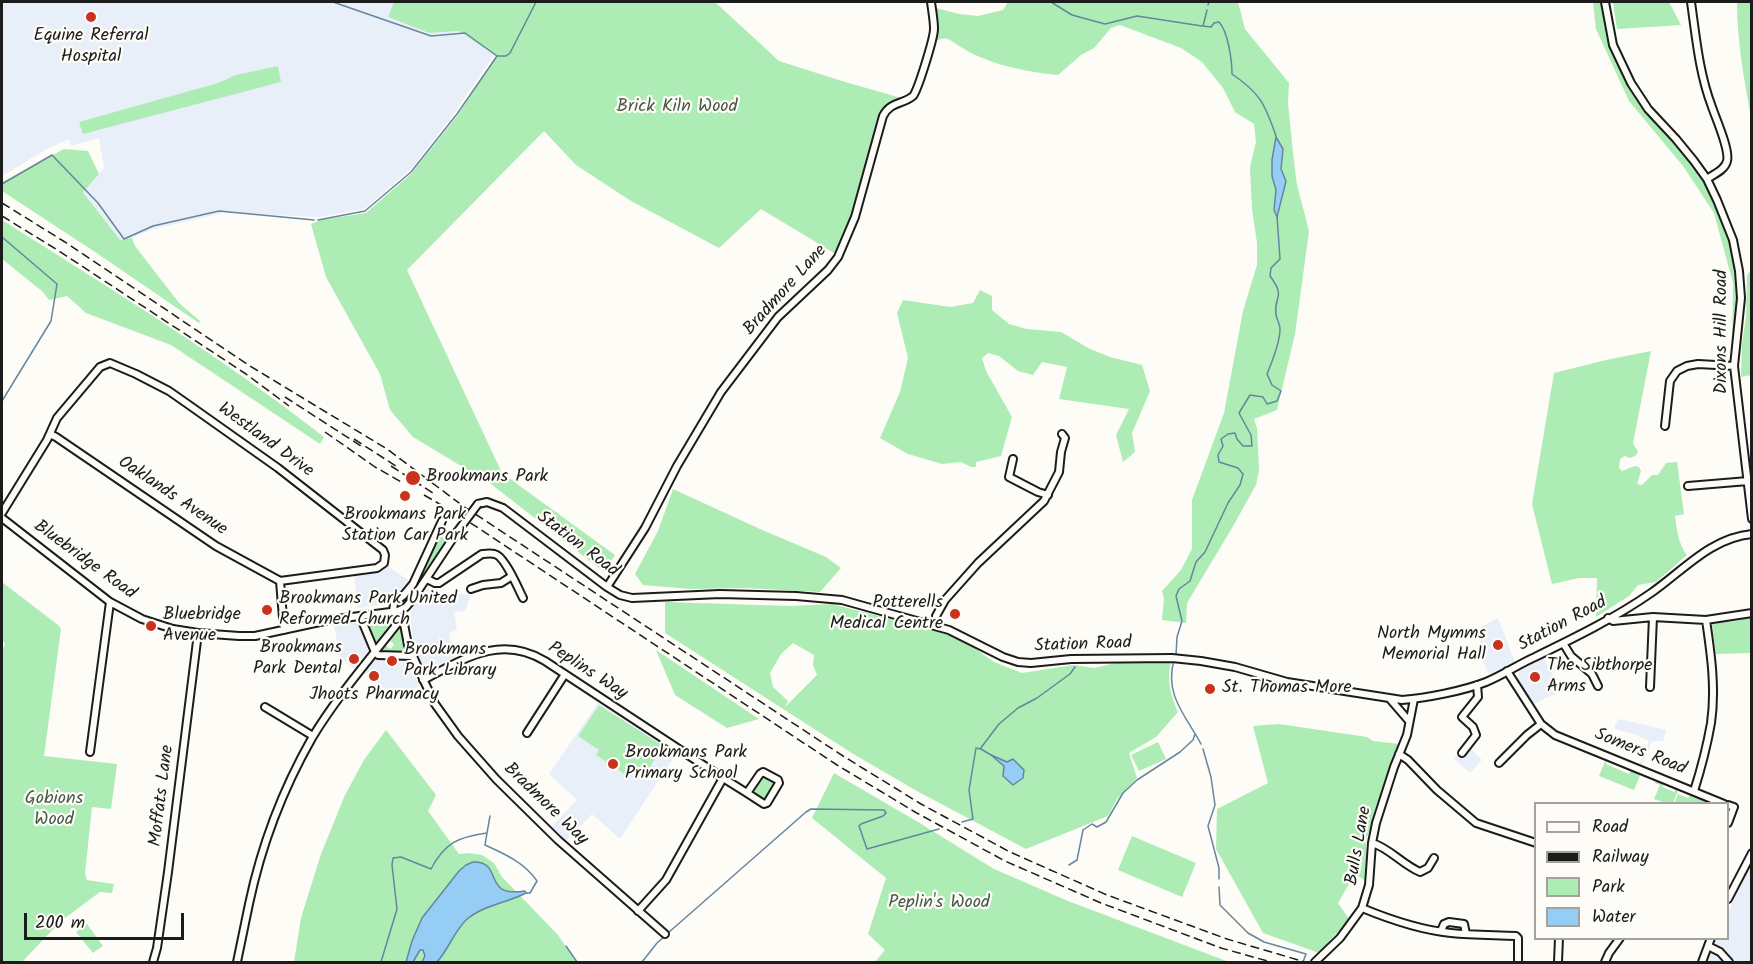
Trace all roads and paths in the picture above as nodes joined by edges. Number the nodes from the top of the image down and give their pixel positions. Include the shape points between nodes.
1 (931, 2) edge
2 (1605, 2) edge
3 (1690, 2) edge
4 (1707, 179) junction
5 (1734, 366) junction
6 (1665, 426) dead end
7 (50, 434) junction
8 (1062, 434) dead end
9 (1752, 436) edge
10 (1743, 438) junction
11 (1014, 459) dead end
12 (1748, 481) junction
13 (1688, 486) dead end
14 (1750, 492) edge
15 (1048, 495) junction
16 (2, 513) edge
17 (2, 518) edge
18 (1752, 519) edge
19 (442, 521) dead end
20 (1752, 534) edge
21 (512, 576) junction
22 (427, 579) junction
23 (280, 581) junction
24 (413, 584) junction
25 (607, 587) junction
26 (420, 589) junction
27 (471, 590) dead end
28 (523, 598) dead end
29 (110, 602) junction
30 (395, 611) junction
31 (1752, 613) edge
32 (360, 616) junction
33 (1653, 617) junction
34 (1608, 618) junction
35 (399, 620) junction
36 (1706, 621) junction
37 (936, 626) junction
38 (284, 630) junction
39 (198, 633) junction
40 (1563, 643) junction
41 (375, 652) junction
42 (412, 656) junction
43 (1507, 671) junction
44 (565, 674) junction
45 (423, 680) junction
46 (1477, 685) junction
47 (1598, 686) dead end
48 (1650, 687) dead end
49 (1390, 699) junction
50 (1414, 699) junction
51 (265, 708) dead end
52 (1409, 721) junction
53 (1541, 724) junction
54 (527, 733) dead end
55 (313, 736) junction
56 (90, 752) dead end
57 (1462, 753) dead end
58 (1400, 754) junction
59 (1499, 763) dead end
60 (723, 778) junction
61 (1694, 791) junction
62 (747, 793) junction
63 (1721, 802) edge
64 (1729, 805) edge
65 (1729, 820) edge
66 (1534, 842) edge
67 (1372, 843) junction
68 (1752, 853) edge
69 (1434, 858) dead end
70 (1729, 898) edge
71 (1362, 908) junction
72 (638, 911) junction
73 (1440, 931) junction
74 (666, 934) dead end
75 (1466, 934) junction
76 (1559, 940) edge
77 (1609, 940) edge
78 (1619, 940) edge
79 (1711, 940) edge
80 (1615, 944) junction
81 (1708, 946) junction
82 (1518, 960) dead end
83 (153, 963) edge
84 (237, 963) edge
85 (1315, 963) edge
86 (1558, 963) edge
87 (1605, 963) edge
88 (1702, 963) edge
89 (1729, 963) edge

1 - 25 street, Bradmore Lane via 934,30 917,90 907,100 892,105 883,116 843,250 828,270 778,317 727,384
2 - 4 street, Dixons Hill Road via 1613,45 1632,86
3 - 4 street via 1702,77 1728,156 1724,167
4 - 5 street, Dixons Hill Road via 1729,230 1739,271 1741,298
5 - 6 street via 1698,364 1677,371 1670,381
5 - 10 street, Dixons Hill Road
7 - 16 street
7 - 23 street, Oaklands Avenue via 216,546
7 - 23 street, Westland Drive via 57,418 93,375 110,363 169,392 278,468 385,555 384,563 377,568
8 - 15 street via 1065,438 1059,472
9 - 10 street
10 - 12 street, Dixons Hill Road
11 - 15 street via 1009,477
12 - 13 street
12 - 14 street, Dixons Hill Road
14 - 18 street, Dixons Hill Road
15 - 37 street via 945,600 936,616
17 - 29 street, Bluebridge Road
19 - 24 street
20 - 34 street, Station Road via 1707,550 1653,591
21 - 22 street via 500,557 489,553 439,583
21 - 27 street via 501,583
21 - 28 street
22 - 25 street, Station Road, bridge via 478,504 487,502 502,508
22 - 26 street, Station Road
23 - 38 street
24 - 26 street
24 - 30 street via 394,603
25 - 37 street, Station Road via 632,598 720,594 842,600
26 - 30 street, Station Road via 410,603
29 - 39 street, Bluebridge Road via 157,625
29 - 56 street
30 - 32 street, Bluebridge Road
30 - 35 street, Bradmore Way
31 - 36 street
32 - 38 street, Bluebridge Road
32 - 41 street
33 - 34 street via 1613,621
33 - 36 street
33 - 48 street
34 - 40 street, Station Road
35 - 41 street
35 - 42 street, Bradmore Way via 404,624
36 - 61 street, Somers Road via 1713,706
37 - 49 street, Station Road via 1018,662 1174,658
38 - 39 street, Bluebridge Road via 240,636
39 - 83 street, Moffats Lane
40 - 43 street, Station Road
40 - 47 street
41 - 42 street
41 - 55 street
42 - 45 street, Bradmore Way
43 - 46 street, Station Road
43 - 53 street, Somers Road
44 - 45 street, Peplins Way via 530,653 499,649 478,653
44 - 54 street
44 - 60 street, Peplins Way
45 - 72 street, Bradmore Way via 446,720 496,779
46 - 50 street, Station Road
46 - 57 street via 1478,697 1462,717 1476,735
49 - 50 street, Station Road
49 - 52 street
50 - 52 street, Bulls Lane
51 - 55 street
52 - 58 street, Bulls Lane
53 - 59 street
53 - 61 street, Somers Road via 1564,739
55 - 84 street via 281,803 262,856
58 - 66 street via 1471,820
58 - 67 street, Bulls Lane
60 - 62 street, Peplins Way
60 - 72 street via 666,880
61 - 63 street
62 - 62 street, Peplins Way via 767,803 778,780 764,772
64 - 65 street via 1734,807
67 - 69 street via 1420,872
67 - 71 street, Bulls Lane via 1369,885
68 - 70 street
71 - 73 street via 1412,926
71 - 85 street, Bulls Lane
72 - 74 street, Bradmore Way
73 - 75 street
73 - 75 street via 1449,922 1464,924
75 - 82 street via 1516,936
76 - 86 street
77 - 80 street
78 - 80 street
79 - 81 street
80 - 87 street
81 - 88 street
81 - 89 street

